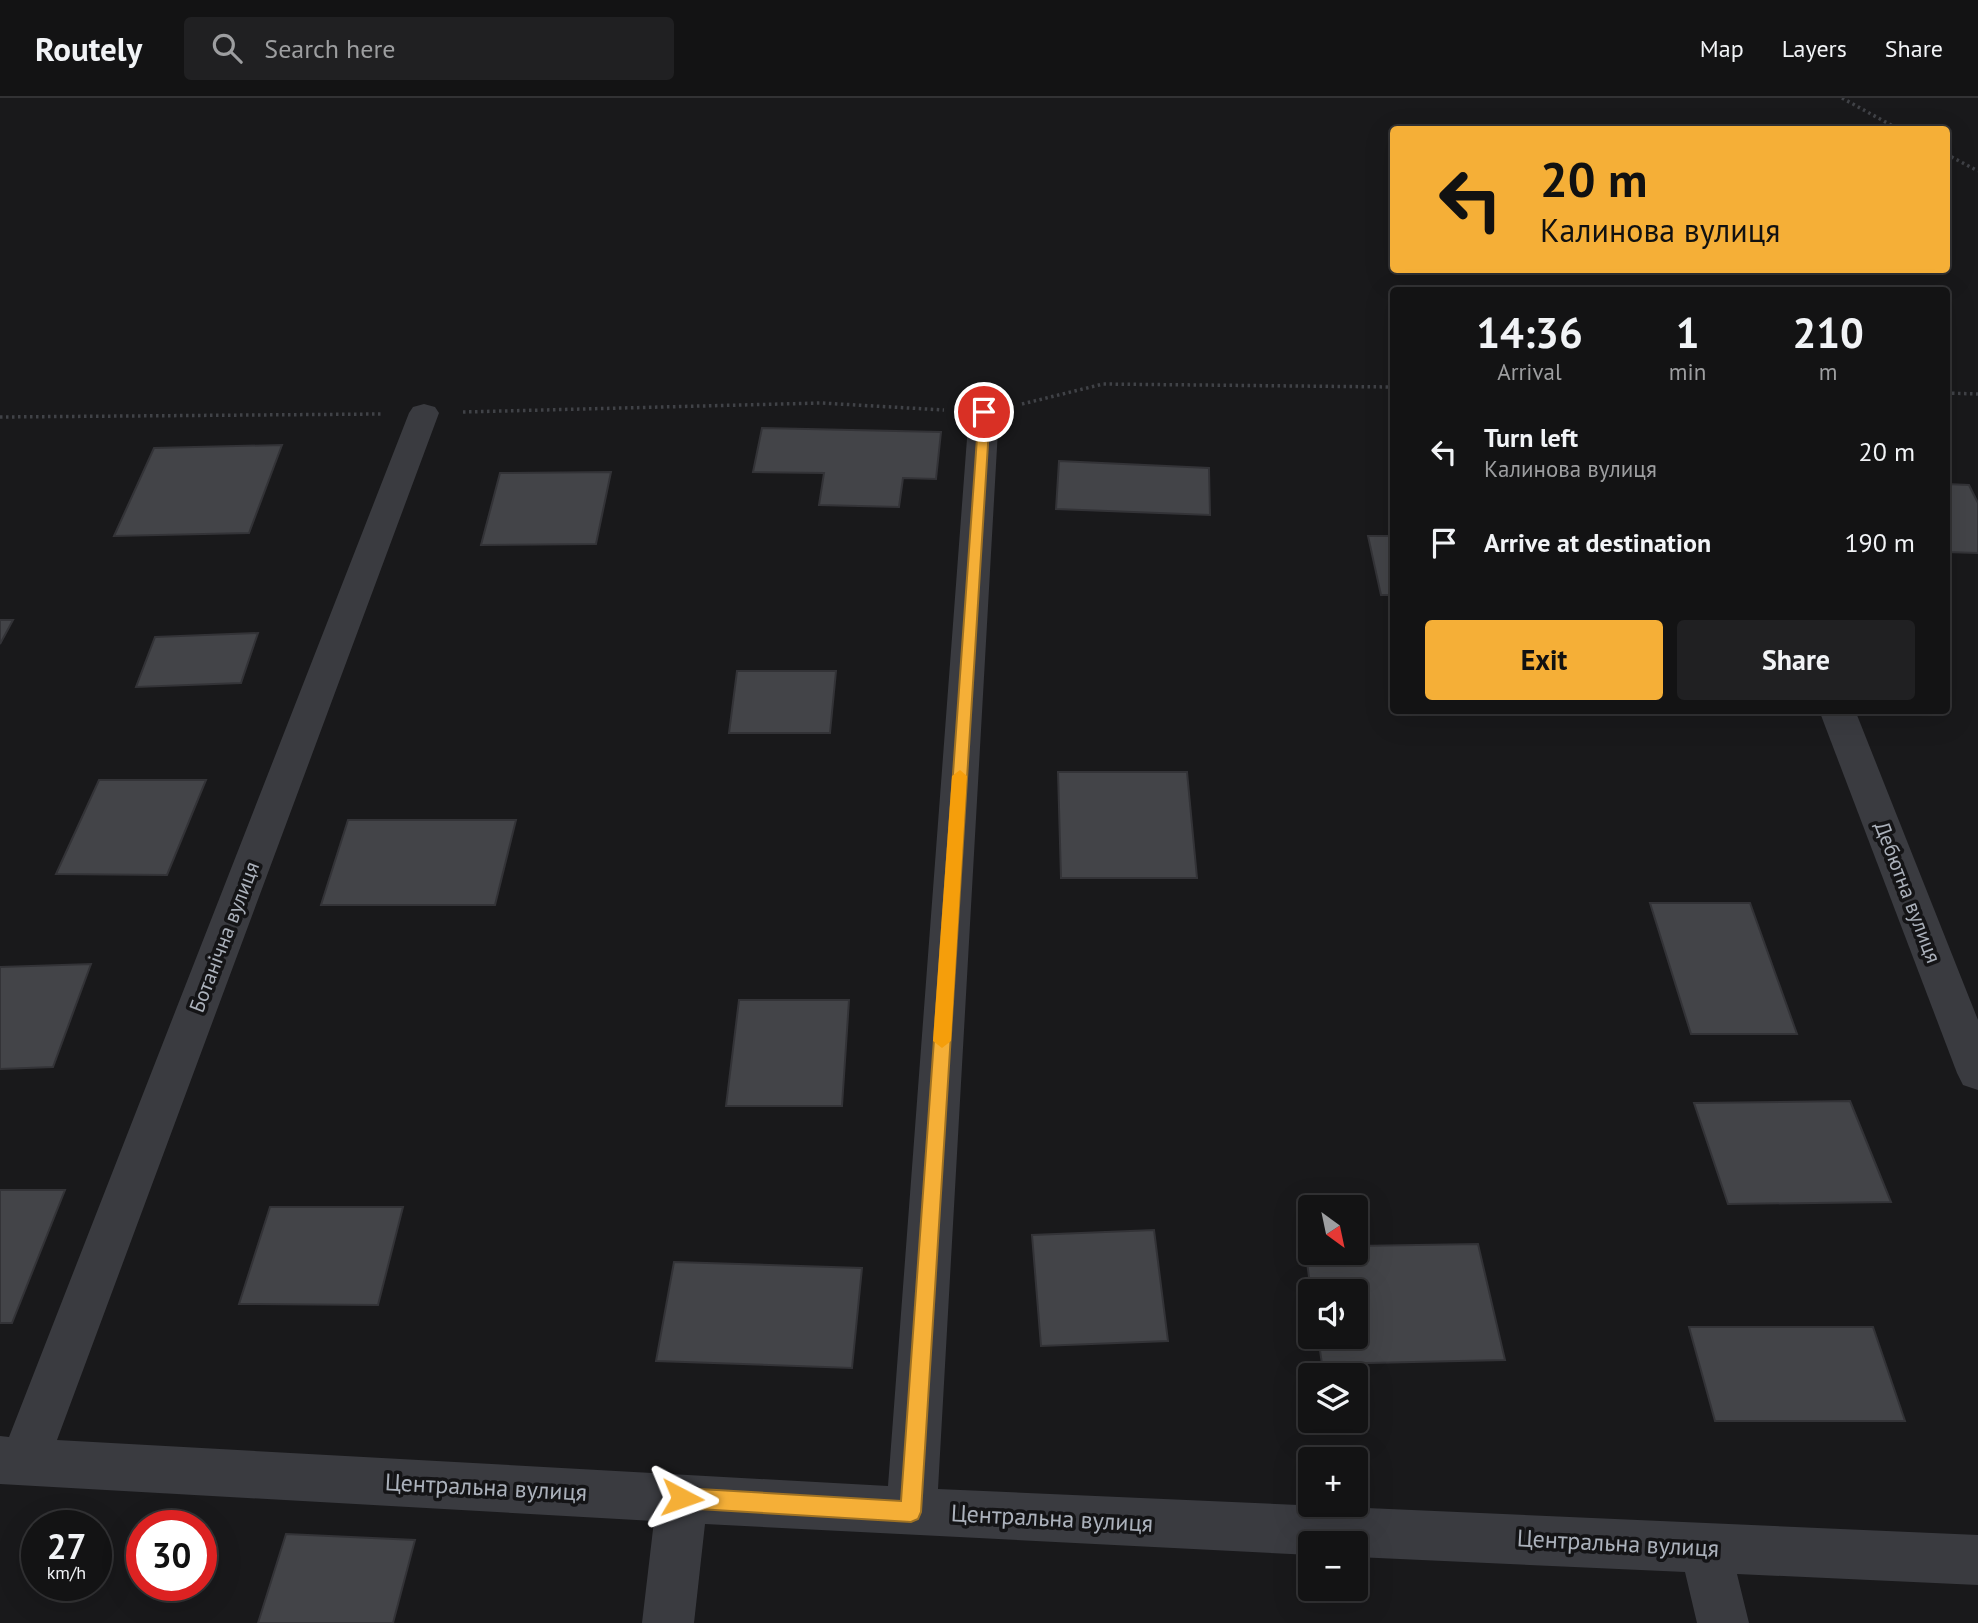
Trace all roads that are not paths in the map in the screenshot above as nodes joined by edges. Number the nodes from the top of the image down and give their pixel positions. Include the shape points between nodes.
1 (984, 412) road end
2 (424, 414) road end
3 (1839, 714) edge
4 (1978, 1073) edge
5 (12, 1461) edge
6 (682, 1498) junction
7 (911, 1512) junction
8 (1705, 1547) junction
9 (1978, 1560) edge
10 (668, 1623) edge
11 (1723, 1623) edge

1 - 7 street
2 - 5 street, Ботанічна вулиця
3 - 4 street, Дебютна вулиця
5 - 6 street, Центральна вулиця
6 - 7 street, Центральна вулиця
6 - 10 street
7 - 8 street, Центральна вулиця
8 - 9 street, Центральна вулиця
8 - 11 street

